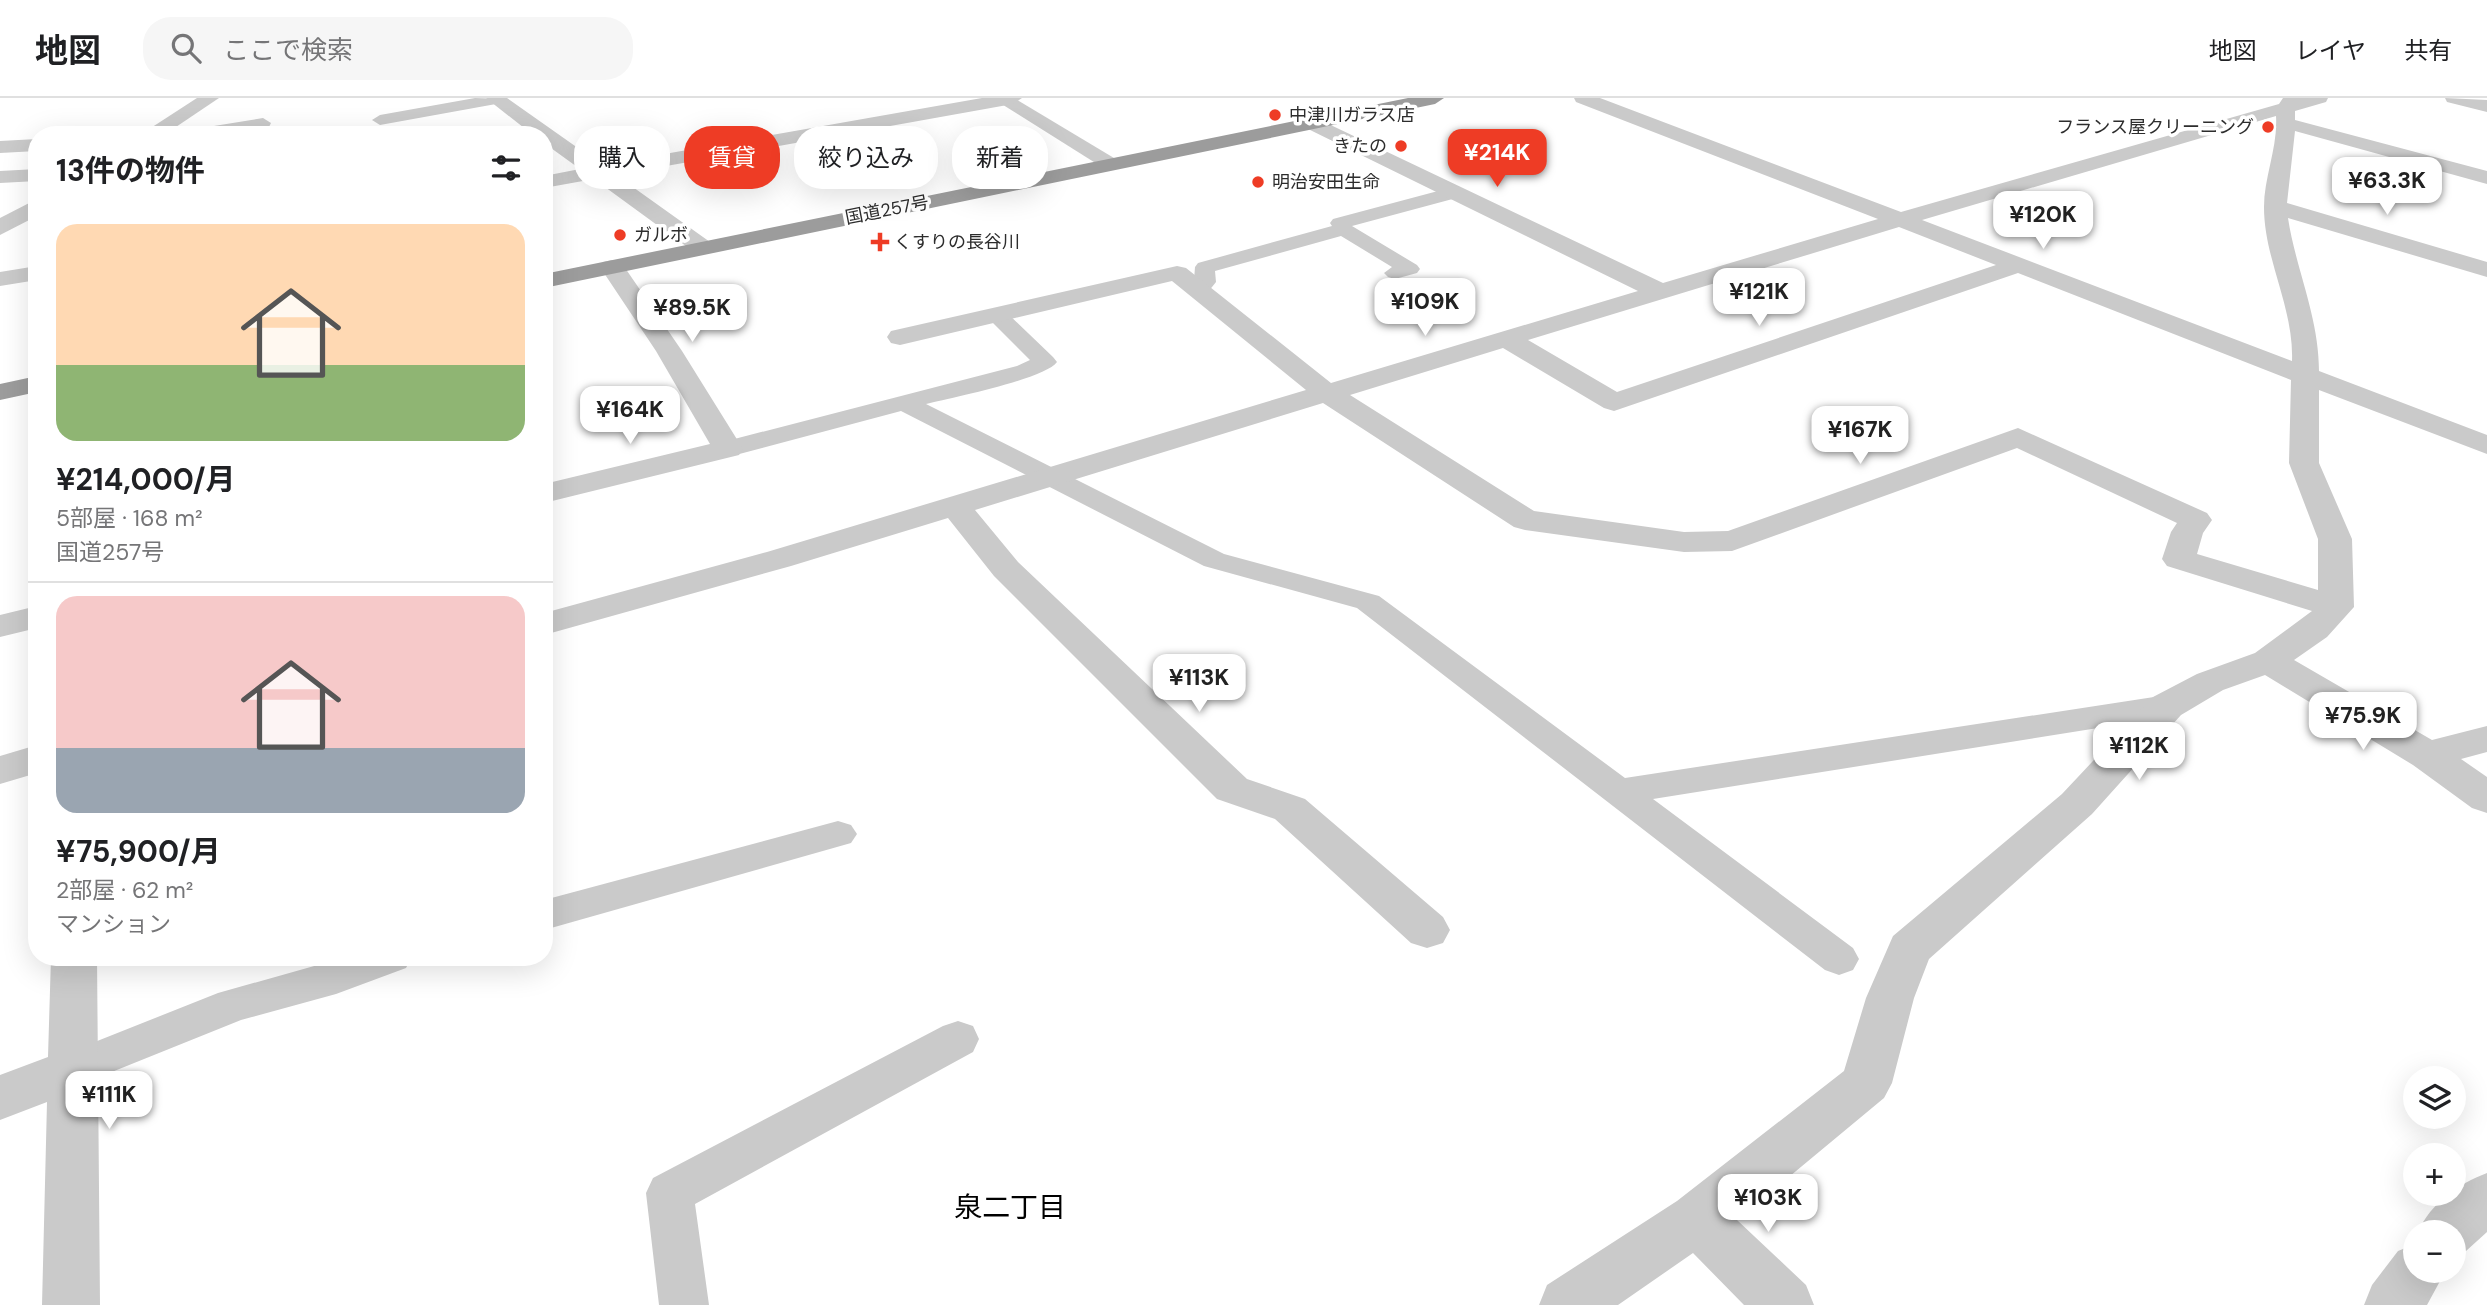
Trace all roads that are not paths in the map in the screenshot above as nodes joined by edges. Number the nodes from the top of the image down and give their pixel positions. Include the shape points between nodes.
1 (210, 98) edge
2 (495, 98) edge
3 (1435, 98) edge
4 (1583, 98) edge
5 (2454, 98) edge
6 (1006, 99) edge
7 (2487, 106) edge
8 (2295, 107) edge
9 (380, 120) dead end
10 (263, 123) dead end
11 (1311, 123) junction
12 (165, 126) edge
13 (244, 126) edge
14 (535, 126) edge
15 (553, 139) edge
16 (28, 145) edge
17 (0, 147) edge
18 (574, 154) edge
19 (670, 160) edge
20 (1112, 165) junction
21 (28, 175) edge
22 (0, 177) edge
23 (574, 177) edge
24 (2487, 178) edge
25 (553, 181) edge
26 (623, 189) edge
27 (1453, 192) junction
28 (2275, 206) junction
29 (28, 211) edge
30 (1898, 220) junction
31 (0, 228) edge
32 (1345, 229) junction
33 (702, 247) junction
34 (2016, 266) junction
35 (612, 267) junction
36 (2487, 270) edge
37 (1395, 273) dead end
38 (28, 274) edge
39 (0, 279) edge
40 (553, 279) edge
41 (1197, 289) junction
42 (1663, 293) junction
43 (996, 315) junction
44 (900, 337) dead end
45 (1507, 339) junction
46 (2305, 377) junction
47 (28, 386) edge
48 (0, 391) edge
49 (1325, 392) junction
50 (904, 403) junction
51 (2487, 445) edge
52 (728, 449) junction
53 (1048, 476) junction
54 (553, 492) edge
55 (954, 505) junction
56 (2336, 607) junction
57 (28, 619) edge
58 (553, 622) edge
59 (0, 626) edge
60 (2268, 660) junction
61 (2167, 706) junction
62 (2487, 739) edge
63 (2427, 755) junction
64 (28, 762) edge
65 (0, 770) edge
66 (1617, 792) junction
67 (2487, 798) edge
68 (838, 834) dead end
69 (553, 913) edge
70 (1427, 930) dead end
71 (1839, 959) dead end
72 (74, 966) edge
73 (368, 966) edge
74 (958, 1039) dead end
75 (72, 1070) junction
76 (0, 1098) edge
77 (2487, 1198) edge
78 (1697, 1219) junction
79 (2460, 1220) edge
80 (2409, 1283) edge
81 (71, 1305) edge
82 (684, 1305) edge
83 (1568, 1305) edge
84 (1784, 1305) edge
85 (2393, 1305) edge

1 - 12 street
2 - 9 lane
2 - 14 street
3 - 11 highway, 国道257号
4 - 30 street
5 - 7 street
6 - 19 street
6 - 20 street
8 - 24 street
8 - 28 street
8 - 30 street
10 - 13 lane
11 - 20 highway, 国道257号
11 - 27 street
15 - 18 street
16 - 17 street
20 - 33 highway, 国道257号
21 - 22 street
23 - 25 street
26 - 33 street
27 - 32 lane via 1340,223
27 - 42 street
28 - 36 street
28 - 46 street via 2306,345
29 - 31 street
30 - 34 street
30 - 42 street
32 - 37 lane via 1410,269
32 - 41 lane via 1205,267 1205,282
33 - 35 highway, 国道257号
34 - 45 street via 1614,402
34 - 46 street
35 - 40 highway, 国道257号
35 - 52 street
38 - 39 street
41 - 43 street via 1177,272
41 - 49 street
42 - 45 street
43 - 44 street
43 - 50 lane via 1045,362
45 - 49 street
46 - 51 street
46 - 56 street via 2304,463 2334,539
47 - 48 highway
49 - 53 street
49 - 56 street via 1525,520 1684,542 1731,541 2018,437 2196,520 2179,559
50 - 52 lane
50 - 53 lane
52 - 54 street
53 - 55 street
53 - 66 lane via 1214,560 1368,602
55 - 58 street
55 - 70 street via 1006,569 1232,789 1290,809
56 - 60 street via 2314,629
57 - 59 street
60 - 61 street via 2210,682
60 - 63 street
61 - 66 lane
61 - 78 street via 2077,804 1909,949 1866,1083
62 - 63 street
63 - 67 street
64 - 65 street
66 - 71 lane
68 - 69 lane
72 - 75 street
73 - 75 lane via 233,1006
74 - 82 lane via 670,1193
75 - 76 street
75 - 81 street
77 - 79 street
78 - 83 street
78 - 84 street
80 - 85 street

